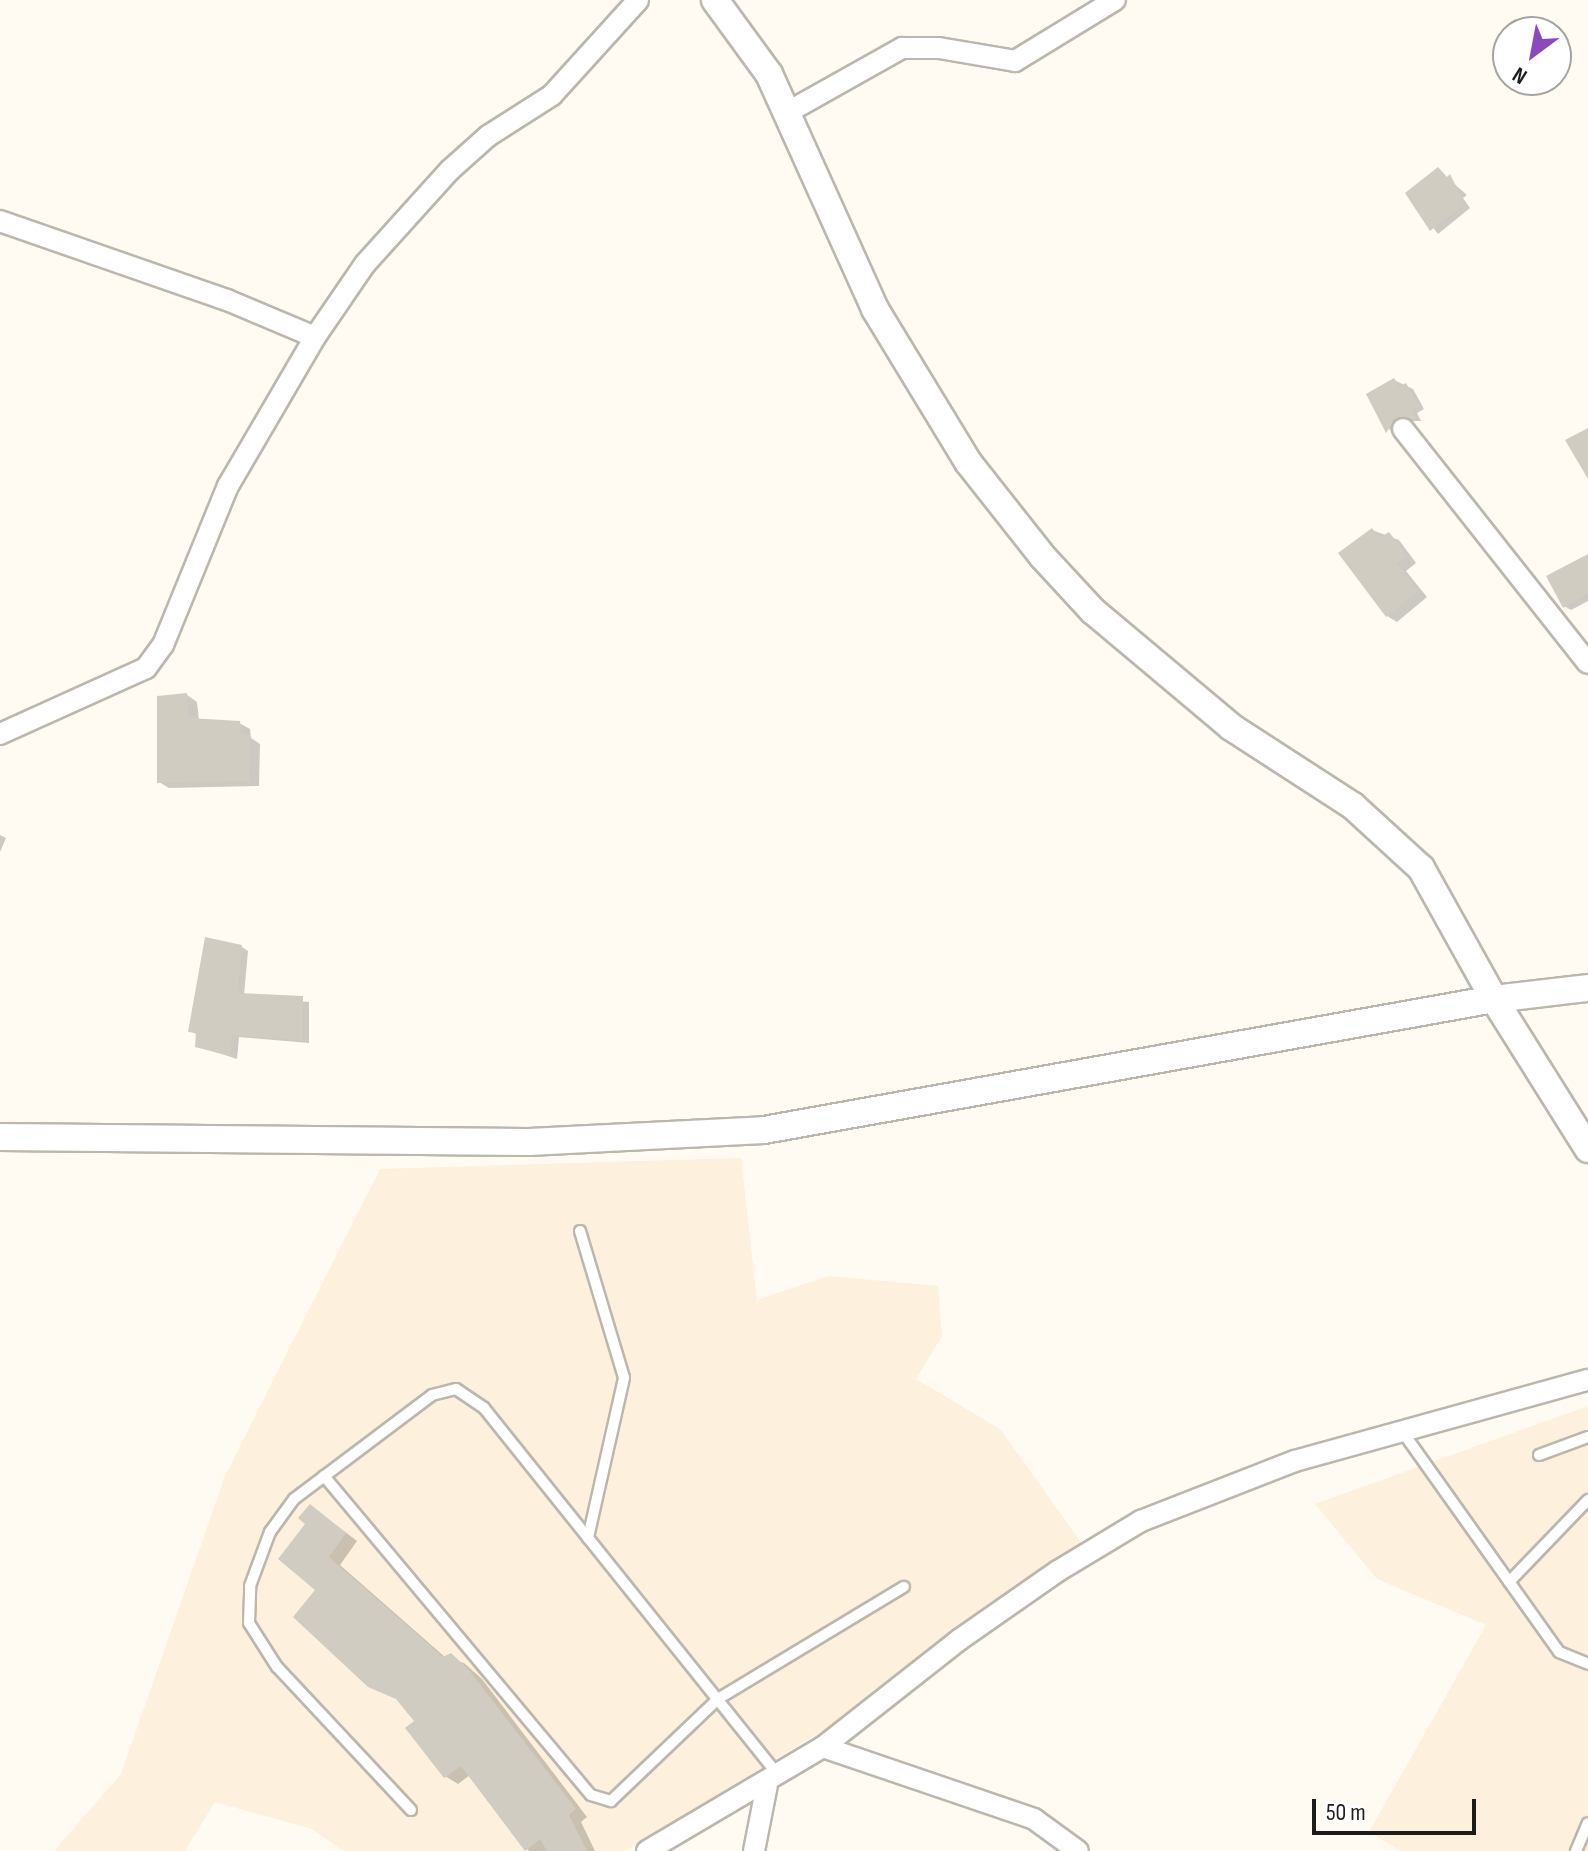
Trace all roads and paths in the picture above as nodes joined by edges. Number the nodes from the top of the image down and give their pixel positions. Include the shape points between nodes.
1 (638, 0) edge
2 (715, 0) edge
3 (1115, 0) edge
4 (788, 112) junction
5 (0, 221) edge
6 (315, 337) junction
7 (1403, 429) dead end
8 (1588, 663) edge
9 (0, 734) edge
10 (1588, 988) edge
11 (1494, 999) junction
12 (0, 1137) edge
13 (1588, 1149) edge
14 (580, 1231) dead end
15 (1588, 1380) edge
16 (1401, 1429) junction
17 (1588, 1437) edge
18 (1539, 1455) dead end
19 (324, 1476) junction
20 (1588, 1500) edge
21 (588, 1538) junction
22 (1509, 1582) junction
23 (904, 1587) dead end
24 (1588, 1664) edge
25 (718, 1699) junction
26 (823, 1747) junction
27 (773, 1780) junction
28 (411, 1810) dead end
29 (1588, 1823) edge
30 (647, 1851) edge
31 (754, 1851) edge
32 (1078, 1851) edge
33 (1576, 1851) edge

1 - 6 street via 552,95 488,136 450,170 365,264
2 - 4 street via 769,74
3 - 4 street via 1015,61 939,48 902,48
4 - 11 street via 875,309 968,462 1043,557 1093,611 1182,689 1353,806 1398,844 1421,868
5 - 6 street via 227,300
6 - 9 street via 228,486 163,645 146,668
7 - 8 street
10 - 11 street
11 - 12 street via 764,1130 529,1142
11 - 13 street
14 - 21 lane via 624,1378
15 - 16 street
16 - 22 lane
16 - 26 street via 1219,1487 1141,1521 984,1623
17 - 18 lane
19 - 21 lane via 432,1395 456,1389 484,1408
19 - 25 lane via 591,1795 611,1801
19 - 28 lane via 294,1499 270,1532 250,1586 249,1623 277,1667
20 - 22 lane
21 - 25 lane
22 - 24 lane via 1559,1652
23 - 25 lane
25 - 27 lane
26 - 27 street
26 - 32 street via 1034,1819
27 - 30 street
27 - 31 street
29 - 33 lane

